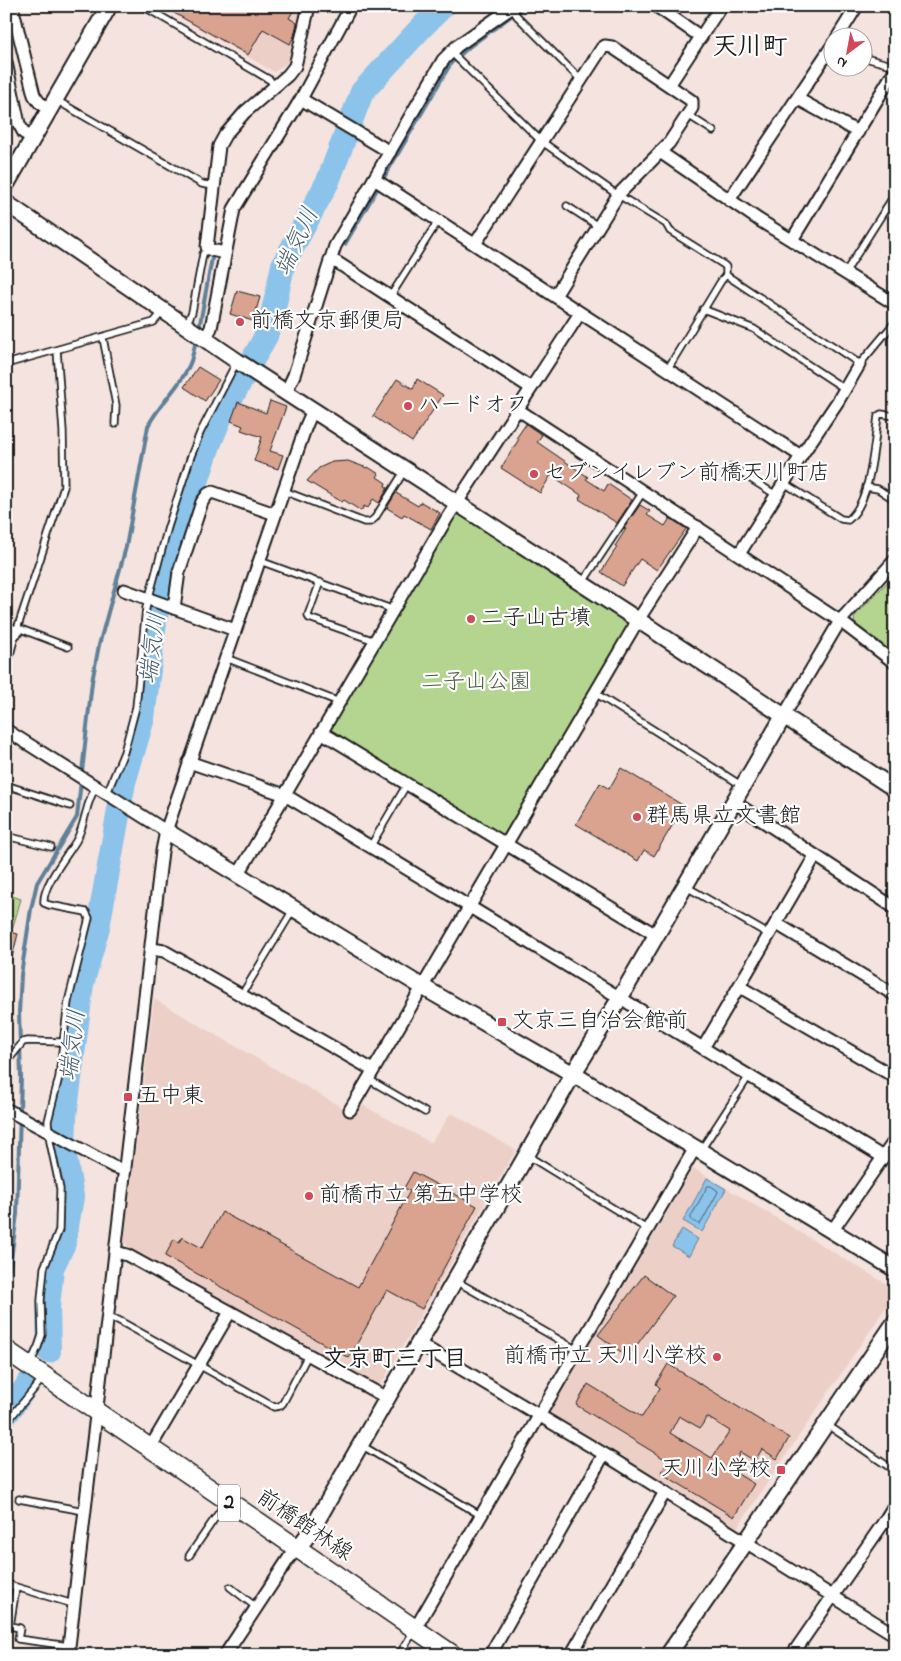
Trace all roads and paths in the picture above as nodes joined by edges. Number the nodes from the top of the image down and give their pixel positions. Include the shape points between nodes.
1 (12, 6) edge
2 (109, 6) edge
3 (143, 6) edge
4 (309, 6) edge
5 (351, 6) edge
6 (656, 6) edge
7 (721, 6) edge
8 (513, 7) edge
9 (852, 8) edge
10 (842, 28) edge
11 (702, 37) junction
12 (450, 52) junction
13 (824, 59) edge
14 (874, 60) edge
15 (6, 62) edge
16 (895, 66) edge
17 (895, 70) edge
18 (581, 80) junction
19 (670, 84) junction
20 (274, 86) junction
21 (302, 99) junction
22 (798, 99) junction
23 (52, 105) junction
24 (688, 115) junction
25 (713, 131) dead end
26 (858, 132) junction
27 (33, 138) junction
28 (541, 142) junction
29 (390, 152) junction
30 (660, 152) junction
31 (374, 179) junction
32 (6, 185) edge
33 (214, 186) junction
34 (895, 194) edge
35 (618, 195) junction
36 (730, 200) junction
37 (6, 203) edge
38 (567, 206) dead end
39 (886, 208) junction
40 (895, 213) edge
41 (439, 220) junction
42 (598, 226) junction
43 (792, 240) junction
44 (475, 244) junction
45 (208, 249) junction
46 (225, 253) junction
47 (330, 260) junction
48 (845, 273) junction
49 (726, 274) junction
50 (555, 296) junction
51 (390, 297) junction
52 (895, 304) edge
53 (703, 309) junction
54 (163, 311) junction
55 (580, 313) junction
56 (895, 322) edge
57 (186, 326) junction
58 (103, 338) junction
59 (205, 339) junction
60 (57, 350) junction
61 (237, 361) junction
62 (6, 364) edge
63 (859, 365) junction
64 (667, 370) junction
65 (531, 388) junction
66 (845, 389) junction
67 (286, 392) junction
68 (517, 409) junction
69 (313, 410) junction
70 (895, 416) edge
71 (115, 424) dead end
72 (801, 456) junction
73 (732, 467) dead end
74 (405, 470) junction
75 (784, 483) junction
76 (866, 487) junction
77 (284, 491) junction
78 (643, 492) junction
79 (776, 495) junction
80 (895, 500) edge
81 (456, 503) junction
82 (275, 514) junction
83 (698, 527) junction
84 (739, 554) junction
85 (895, 560) edge
86 (260, 561) junction
87 (320, 582) junction
88 (582, 584) junction
89 (124, 590) dead end
90 (148, 599) junction
91 (174, 608) junction
92 (393, 611) junction
93 (638, 620) junction
94 (840, 620) junction
95 (14, 629) edge
96 (235, 630) junction
97 (375, 641) junction
98 (68, 647) dead end
99 (226, 658) junction
100 (895, 663) edge
101 (6, 670) edge
102 (595, 693) junction
103 (339, 702) junction
104 (783, 717) junction
105 (6, 730) edge
106 (321, 732) junction
107 (189, 762) junction
108 (408, 784) junction
109 (6, 785) edge
110 (743, 786) junction
111 (96, 787) junction
112 (895, 789) edge
113 (106, 794) junction
114 (285, 795) junction
115 (734, 802) junction
116 (70, 806) dead end
117 (166, 831) junction
118 (6, 836) edge
119 (507, 845) junction
120 (51, 847) dead end
121 (370, 847) junction
122 (815, 856) junction
123 (238, 875) junction
124 (685, 886) junction
125 (470, 907) junction
126 (294, 908) junction
127 (895, 908) edge
128 (777, 924) junction
129 (656, 935) junction
130 (770, 935) junction
131 (152, 949) junction
132 (421, 986) junction
133 (740, 987) junction
134 (241, 996) junction
135 (895, 996) edge
136 (620, 998) junction
137 (62, 1042) junction
138 (703, 1048) junction
139 (6, 1063) edge
140 (573, 1074) junction
141 (370, 1075) junction
142 (749, 1076) junction
143 (895, 1077) edge
144 (6, 1109) edge
145 (350, 1110) dead end
146 (425, 1112) dead end
147 (48, 1130) junction
148 (895, 1140) edge
149 (698, 1150) junction
150 (526, 1155) junction
151 (883, 1157) junction
152 (125, 1170) junction
153 (647, 1229) junction
154 (832, 1232) junction
155 (116, 1252) junction
156 (895, 1269) edge
157 (454, 1280) junction
158 (230, 1312) junction
159 (108, 1318) junction
160 (895, 1322) edge
161 (418, 1343) junction
162 (6, 1350) edge
163 (576, 1350) junction
164 (308, 1355) junction
165 (29, 1366) junction
166 (199, 1366) junction
167 (44, 1376) junction
168 (388, 1398) junction
169 (97, 1411) junction
170 (538, 1415) junction
171 (6, 1423) edge
172 (825, 1424) junction
173 (360, 1445) junction
174 (150, 1448) junction
175 (604, 1454) junction
176 (895, 1471) edge
177 (665, 1492) junction
178 (19, 1500) dead end
179 (227, 1501) junction
180 (895, 1504) edge
181 (84, 1511) junction
182 (482, 1516) junction
183 (884, 1522) junction
184 (895, 1528) edge
185 (746, 1541) junction
186 (298, 1548) junction
187 (190, 1556) dead end
188 (6, 1584) edge
189 (230, 1587) dead end
190 (16, 1588) junction
191 (831, 1596) junction
192 (74, 1604) junction
193 (256, 1606) junction
194 (415, 1629) junction
195 (895, 1634) edge
196 (68, 1650) edge
197 (225, 1655) edge
198 (399, 1655) edge
199 (453, 1655) edge
200 (490, 1655) edge
201 (571, 1655) edge
202 (668, 1655) edge
203 (792, 1655) edge

1 - 23 street via 34,95 38,102
2 - 23 street
3 - 20 lane via 270,80
4 - 20 street via 295,66
5 - 21 street
6 - 11 street
7 - 11 street
8 - 12 street
8 - 18 lane via 517,16
9 - 10 street
11 - 19 street
12 - 28 lane
12 - 29 street
13 - 22 street
14 - 16 lane
15 - 27 street via 19,124 24,133
17 - 26 street
18 - 19 street via 602,48 608,46
18 - 28 street
19 - 24 street via 692,101
20 - 33 street via 245,112 221,141
21 - 29 street
21 - 46 street via 234,209
22 - 26 street
22 - 36 street
23 - 27 street
23 - 33 lane via 202,184
24 - 25 lane
24 - 30 street
26 - 43 street
27 - 32 street
28 - 35 lane
28 - 44 street
29 - 31 street
30 - 35 street
30 - 36 street
31 - 41 street
31 - 47 street via 334,246
33 - 45 street
34 - 39 lane
35 - 42 street
35 - 49 lane via 724,265
36 - 43 street
37 - 54 street
38 - 42 lane
39 - 40 lane
39 - 48 lane
41 - 44 street
41 - 51 lane
42 - 50 street
43 - 48 street
44 - 50 street
45 - 46 street
45 - 57 lane via 203,254 192,312
46 - 59 street via 211,328
47 - 51 street
47 - 67 street
48 - 52 street
49 - 53 lane
49 - 63 lane
50 - 55 street
51 - 65 street
53 - 64 lane
53 - 66 lane via 758,332
54 - 57 street
54 - 58 lane via 154,322
55 - 64 street
55 - 65 street
56 - 63 lane
57 - 59 street
58 - 60 lane
58 - 71 lane via 116,405
59 - 61 street
60 - 62 lane
60 - 95 lane via 64,487
61 - 67 street
61 - 90 lane via 191,456
63 - 66 street
64 - 72 street
65 - 68 street
66 - 72 street
67 - 69 street
68 - 78 street
68 - 81 street
69 - 74 street
69 - 77 street
70 - 76 lane via 878,416
72 - 75 street
73 - 79 lane
74 - 77 lane via 370,522
74 - 81 street
75 - 76 lane via 844,520 852,517
75 - 79 street
76 - 80 lane via 878,489
77 - 82 street
78 - 83 street
78 - 88 lane
79 - 84 street
81 - 88 street
81 - 92 street
82 - 86 street
82 - 91 street via 212,492 208,494 202,502 179,572
83 - 84 street
83 - 93 street
84 - 94 street
85 - 94 street
86 - 87 lane
86 - 96 street
87 - 92 lane
87 - 97 lane via 309,618
88 - 93 street
89 - 90 street
90 - 91 street
90 - 113 lane via 136,707 124,752
91 - 96 street
92 - 97 street
93 - 102 street
93 - 104 street
94 - 100 street
94 - 104 street
95 - 98 lane
95 - 101 lane
96 - 99 street
97 - 103 street
99 - 103 lane
99 - 107 street
102 - 110 lane
102 - 119 street
103 - 106 street
104 - 110 street
104 - 112 street
105 - 111 street
106 - 108 street
106 - 114 street
107 - 114 street
107 - 117 street
108 - 119 street
108 - 121 lane
109 - 116 lane
110 - 115 street
111 - 113 street
111 - 137 lane via 80,834 43,900 50,905 86,912 89,918 68,1002
113 - 117 street
114 - 121 street
114 - 123 street
115 - 122 street
115 - 124 street
117 - 123 street
117 - 131 street
118 - 120 lane
119 - 125 street
119 - 129 street
121 - 125 street
122 - 127 street
122 - 128 street
123 - 126 street
124 - 129 street
124 - 130 lane
125 - 132 street
125 - 136 street
126 - 132 street
126 - 134 lane
128 - 130 street
128 - 135 street
129 - 136 street
130 - 133 street
131 - 134 street via 164,951
131 - 152 street
132 - 140 street
132 - 141 street
133 - 138 street
133 - 143 street
134 - 141 street
136 - 138 street
136 - 140 street
137 - 139 lane via 23,1042
137 - 147 lane via 59,1077
138 - 142 street
140 - 149 street
140 - 150 street
141 - 145 street
141 - 146 lane
142 - 149 lane
142 - 151 street
144 - 147 street
147 - 152 street
147 - 165 lane via 60,1189 59,1230 44,1268 42,1335
148 - 151 street
149 - 153 street
149 - 154 street
150 - 153 lane
150 - 157 street
151 - 154 street
152 - 155 street
153 - 163 street
154 - 156 street
155 - 158 street
155 - 159 street
157 - 161 street
157 - 163 lane
158 - 164 street
158 - 166 street
159 - 166 lane via 118,1320
159 - 169 street
160 - 172 street
161 - 168 street
161 - 170 street
162 - 165 main road, 前橋館林線 / 2
163 - 170 street
164 - 166 lane via 278,1407 270,1406
164 - 168 street
165 - 167 main road, 前橋館林線 / 2
166 - 174 street
167 - 169 main road, 前橋館林線 / 2
167 - 171 lane
168 - 173 street
169 - 174 main road, 前橋館林線 / 2
169 - 181 street
170 - 175 street
170 - 182 street
172 - 176 lane
172 - 185 street
173 - 182 lane
173 - 186 street
174 - 179 main road, 前橋館林線 / 2
175 - 177 street
175 - 200 street
177 - 185 street
177 - 201 street
178 - 181 lane
179 - 186 main road, 前橋館林線 / 2
179 - 187 lane
180 - 183 street
181 - 192 street
182 - 194 street
183 - 184 street
183 - 191 street
185 - 191 street
185 - 202 street
186 - 193 street
186 - 194 main road, 前橋館林線 / 2
188 - 190 lane
189 - 193 lane
190 - 192 lane
190 - 196 lane via 10,1626 20,1628 18,1639
191 - 195 street
191 - 203 street
192 - 196 street
193 - 197 street
194 - 198 lane
194 - 199 main road, 前橋館林線 / 2

